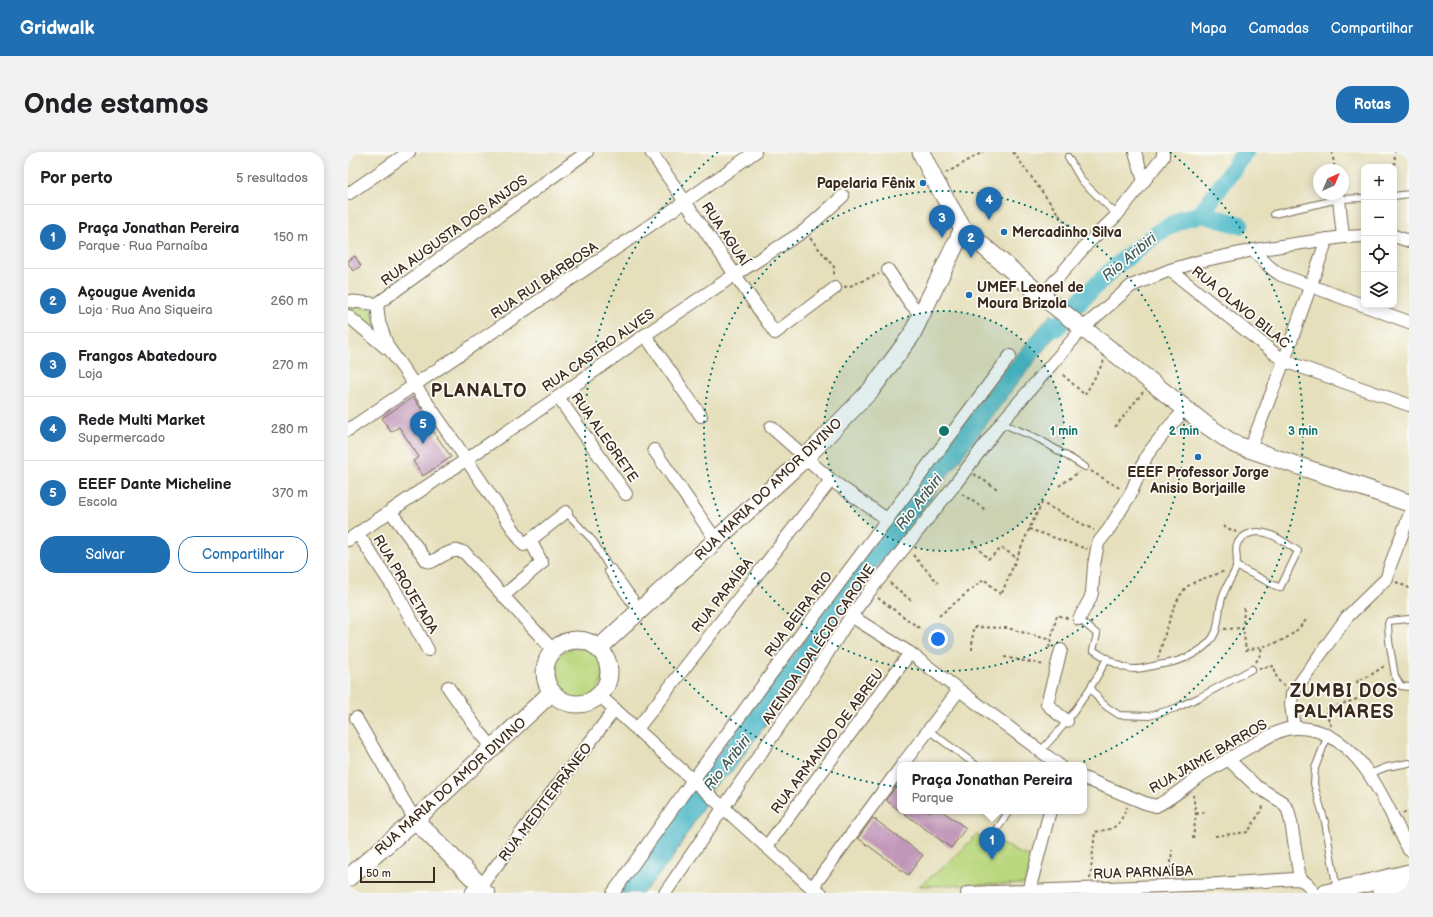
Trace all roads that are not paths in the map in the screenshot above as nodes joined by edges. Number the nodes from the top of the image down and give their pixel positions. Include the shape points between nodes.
1 (409, 152) edge
2 (587, 152) edge
3 (652, 152) edge
4 (755, 152) edge
5 (921, 152) edge
6 (1135, 152) edge
7 (1163, 152) edge
8 (1068, 158) dead end
9 (1144, 181) junction
10 (348, 194) edge
11 (1409, 194) edge
12 (843, 196) dead end
13 (1397, 196) edge
14 (1361, 198) edge
15 (1349, 199) edge
16 (1335, 200) edge
17 (1339, 200) edge
18 (686, 201) junction
19 (1274, 214) dead end
20 (1117, 215) junction
21 (963, 228) junction
22 (1409, 232) edge
23 (1397, 234) edge
24 (1361, 236) edge
25 (1396, 236) edge
26 (1343, 237) junction
27 (1327, 239) junction
28 (1409, 241) edge
29 (1254, 250) junction
30 (888, 270) road end
31 (1170, 270) junction
32 (736, 274) junction
33 (1310, 286) junction
34 (835, 288) road end
35 (1042, 296) junction
36 (349, 301) edge
37 (377, 304) junction
38 (922, 316) junction
39 (349, 318) edge
40 (1409, 322) edge
41 (1077, 323) junction
42 (377, 334) junction
43 (645, 335) junction
44 (1010, 356) dead end
45 (1284, 361) junction
46 (416, 385) junction
47 (558, 397) junction
48 (1409, 405) edge
49 (1186, 409) junction
50 (701, 416) dead end
51 (1001, 423) junction
52 (771, 427) dead end
53 (348, 430) edge
54 (1250, 449) junction
55 (654, 450) dead end
56 (805, 458) junction
57 (466, 459) junction
58 (1085, 467) road end
59 (831, 480) junction
60 (626, 494) dead end
61 (1409, 503) edge
62 (391, 512) junction
63 (566, 512) joint
64 (1409, 516) edge
65 (889, 521) junction
66 (353, 537) edge
67 (530, 540) junction
68 (716, 540) junction
69 (1236, 566) junction
70 (611, 571) joint
71 (503, 596) junction
72 (639, 610) junction
73 (851, 616) junction
74 (1079, 618) joint
75 (1409, 619) edge
76 (598, 649) junction
77 (428, 650) dead end
78 (554, 650) junction
79 (1061, 650) dead end
80 (910, 653) junction
81 (1107, 658) junction
82 (1252, 669) road end
83 (448, 687) dead end
84 (1409, 687) edge
85 (1091, 688) junction
86 (959, 690) junction
87 (552, 692) junction
88 (599, 695) junction
89 (615, 709) junction
90 (356, 718) dead end
91 (1067, 721) junction
92 (1294, 728) junction
93 (637, 729) junction
94 (928, 730) junction
95 (1328, 735) junction
96 (493, 748) junction
97 (1041, 752) junction
98 (1228, 759) junction
99 (904, 762) edge
100 (972, 762) edge
101 (1055, 762) edge
102 (1409, 763) edge
103 (897, 772) edge
104 (1369, 774) junction
105 (1087, 779) edge
106 (694, 781) junction
107 (724, 808) junction
108 (1007, 814) edge
109 (1049, 814) edge
110 (415, 820) junction
111 (992, 837) dead end
112 (767, 846) junction
113 (1409, 850) edge
114 (1409, 873) edge
115 (348, 878) edge
116 (1300, 879) junction
117 (1409, 887) edge
118 (481, 891) edge
119 (817, 891) edge
120 (1029, 891) junction
121 (1331, 892) edge
122 (613, 893) edge
123 (665, 893) edge
124 (967, 893) edge
125 (1313, 893) edge
126 (1381, 893) edge

1 - 10 street
2 - 37 street, RUA AUGUSTA DOS ANJOS
3 - 18 street, RUA AGUAÍ
4 - 18 street, RUA RUI BARBOSA
5 - 21 street
6 - 9 street
7 - 9 street via 1163,157
8 - 20 lane via 1082,181
9 - 20 street
11 - 13 lane
12 - 32 street, RUA CASTRO ALVES via 804,231
14 - 15 lane
16 - 19 lane
17 - 26 street
18 - 32 street, RUA AGUAÍ
18 - 46 street, RUA RUI BARBOSA
20 - 35 street via 1087,244
21 - 35 street
21 - 38 street, RUA MARIA DO AMOR DIVINO
22 - 23 street
24 - 26 street, AVENIDA IDALÉCIO CARONE
25 - 28 street
26 - 27 street, AVENIDA IDALÉCIO CARONE
27 - 29 street, AVENIDA IDALÉCIO CARONE
27 - 33 street
29 - 31 street, AVENIDA IDALÉCIO CARONE
29 - 33 street via 1272,270
30 - 38 street
31 - 41 street, AVENIDA IDALÉCIO CARONE via 1131,286
31 - 45 street, RUA OLAVO BILAC
32 - 34 street, RUA AGUAÍ via 775,333
32 - 43 street, RUA CASTRO ALVES
33 - 40 street
33 - 45 street
35 - 41 street
36 - 37 street
37 - 42 street
38 - 56 street, RUA MARIA DO AMOR DIVINO via 911,336 871,390
39 - 42 street
41 - 49 street
41 - 51 street, AVENIDA IDALÉCIO CARONE
42 - 46 street
43 - 47 street, RUA CASTRO ALVES
43 - 50 street
44 - 65 street, RUA BEIRA RIO
45 - 48 street, RUA OLAVO BILAC
45 - 54 street
46 - 53 street, RUA RUI BARBOSA
46 - 57 street
47 - 57 street, RUA CASTRO ALVES
47 - 60 street, RUA ALEGRETE
49 - 54 street via 1234,444
49 - 74 street via 1147,456 1130,495 1098,543 1092,593
51 - 58 lane via 1039,439
51 - 73 street, AVENIDA IDALÉCIO CARONE via 953,488 906,541
52 - 56 street
54 - 61 street
55 - 68 street
56 - 59 street
56 - 68 street, RUA MARIA DO AMOR DIVINO
57 - 62 street, RUA CASTRO ALVES
57 - 67 street via 524,545
59 - 65 street
59 - 93 street, RUA PARAÍBA
62 - 66 street, RUA CASTRO ALVES
62 - 71 street via 427,561 431,562 459,550 467,555
63 - 67 street
63 - 70 lane via 594,542
64 - 92 street via 1388,578 1347,617 1295,688 1291,704
65 - 106 street, RUA BEIRA RIO via 786,654
66 - 77 street, RUA PROJETADA via 395,590
67 - 71 street via 542,563
68 - 72 street, RUA MARIA DO AMOR DIVINO
69 - 69 lane via 1280,588 1298,551 1270,534 1254,533 1244,536 1238,543
69 - 81 lane via 1222,599 1216,629 1209,641 1192,655 1176,662 1134,669
70 - 72 street
71 - 78 street
72 - 76 street, RUA MARIA DO AMOR DIVINO
73 - 80 street
73 - 107 street, AVENIDA IDALÉCIO CARONE
74 - 81 lane via 1097,634 1093,650
75 - 84 lane via 1388,622 1388,641 1395,676 1401,686
76 - 78 street via 588,642 576,640 564,643
76 - 88 street via 606,659 608,672 606,684
78 - 87 street via 547,659 544,671 546,682
79 - 91 street via 1047,704
80 - 86 street
80 - 112 street, RUA ARMANDO DE ABREU
81 - 85 lane
82 - 85 lane via 1176,708 1149,716 1119,715 1103,704
83 - 96 street
85 - 91 lane
86 - 94 street
86 - 97 street
87 - 88 street via 561,700 572,704 590,701
87 - 96 street, RUA MARIA DO AMOR DIVINO
88 - 89 street
89 - 93 street
89 - 118 street, RUA MEDITERRÂNEO
90 - 110 street
91 - 97 lane
92 - 95 street, RUA JAIME BARROS via 1310,729
92 - 98 street, RUA JAIME BARROS via 1269,736
93 - 106 street
94 - 99 street
94 - 100 lane
95 - 104 street, RUA JAIME BARROS via 1344,746
95 - 121 lane via 1315,768 1314,784 1324,822
96 - 110 street, RUA MARIA DO AMOR DIVINO
97 - 101 street
98 - 105 street, RUA JAIME BARROS via 1156,806
98 - 116 street via 1256,786 1282,802 1288,810
102 - 104 lane
103 - 119 street
104 - 113 street, RUA JAIME BARROS
106 - 107 street
106 - 122 street, RUA BEIRA RIO
107 - 112 street
107 - 123 street, AVENIDA IDALÉCIO CARONE
108 - 111 lane
109 - 120 street
110 - 115 street, RUA MARIA DO AMOR DIVINO
110 - 118 street
112 - 119 street
114 - 121 street
116 - 120 street, RUA PARNAÍBA
116 - 125 street
117 - 126 street
120 - 124 street, RUA PARNAÍBA

